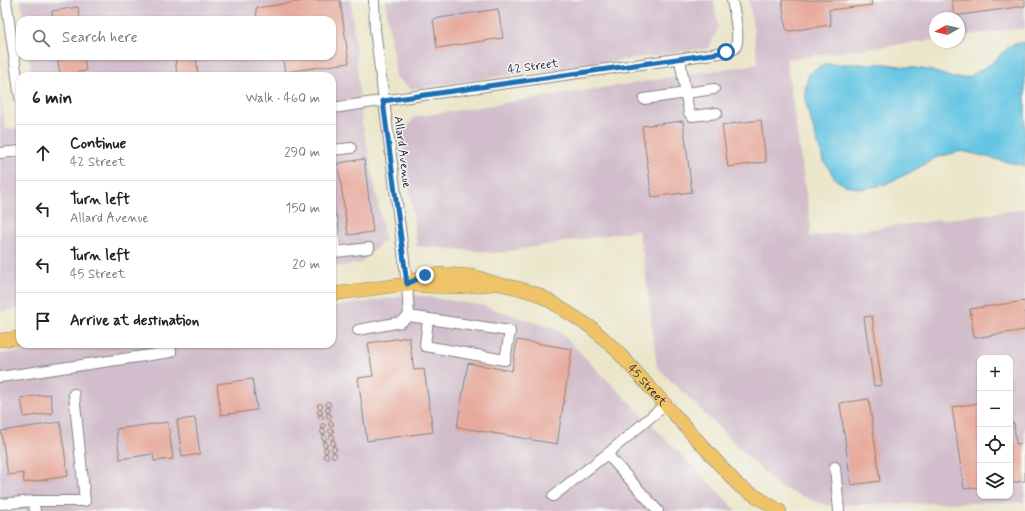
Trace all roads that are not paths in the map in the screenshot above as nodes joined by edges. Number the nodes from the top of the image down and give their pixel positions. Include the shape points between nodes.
1 (6, 0) edge
2 (374, 0) edge
3 (732, 0) edge
4 (680, 59) junction
5 (16, 72) edge
6 (714, 88) dead end
7 (685, 93) junction
8 (644, 98) dead end
9 (383, 101) junction
10 (336, 107) edge
11 (717, 113) dead end
12 (350, 148) dead end
13 (336, 150) edge
14 (16, 151) edge
15 (0, 153) edge
16 (369, 248) dead end
17 (336, 252) edge
18 (407, 284) junction
19 (336, 293) edge
20 (409, 316) junction
21 (428, 319) junction
22 (358, 330) dead end
23 (16, 338) edge
24 (0, 340) edge
25 (170, 348) edge
26 (0, 377) edge
27 (74, 394) dead end
28 (665, 405) junction
29 (607, 454) junction
30 (835, 467) dead end
31 (553, 496) dead end
32 (0, 504) edge
33 (34, 506) edge
34 (86, 506) edge
35 (658, 511) edge
36 (780, 511) edge
37 (839, 511) edge

1 - 5 street
2 - 9 street, Allard Avenue
3 - 4 street, 42 Street via 738,37 733,50
4 - 7 street
4 - 9 street, 42 Street
6 - 7 street
7 - 8 street
7 - 11 street via 688,114 692,116
9 - 10 street, 42 Street
9 - 18 street, Allard Avenue
12 - 13 street
14 - 15 street
16 - 17 street
18 - 19 main road, 45 Street
18 - 20 street, Allard Avenue
18 - 28 main road, 45 Street via 425,275 473,276 537,294 592,328 616,350
20 - 21 street
20 - 22 street via 401,322
21 - 21 street via 510,331 505,360 426,346
23 - 24 main road
25 - 26 street via 171,352
27 - 34 street
28 - 29 street
28 - 36 main road, 45 Street via 739,486
29 - 31 street
29 - 35 street
30 - 37 street
32 - 33 street
33 - 34 street

